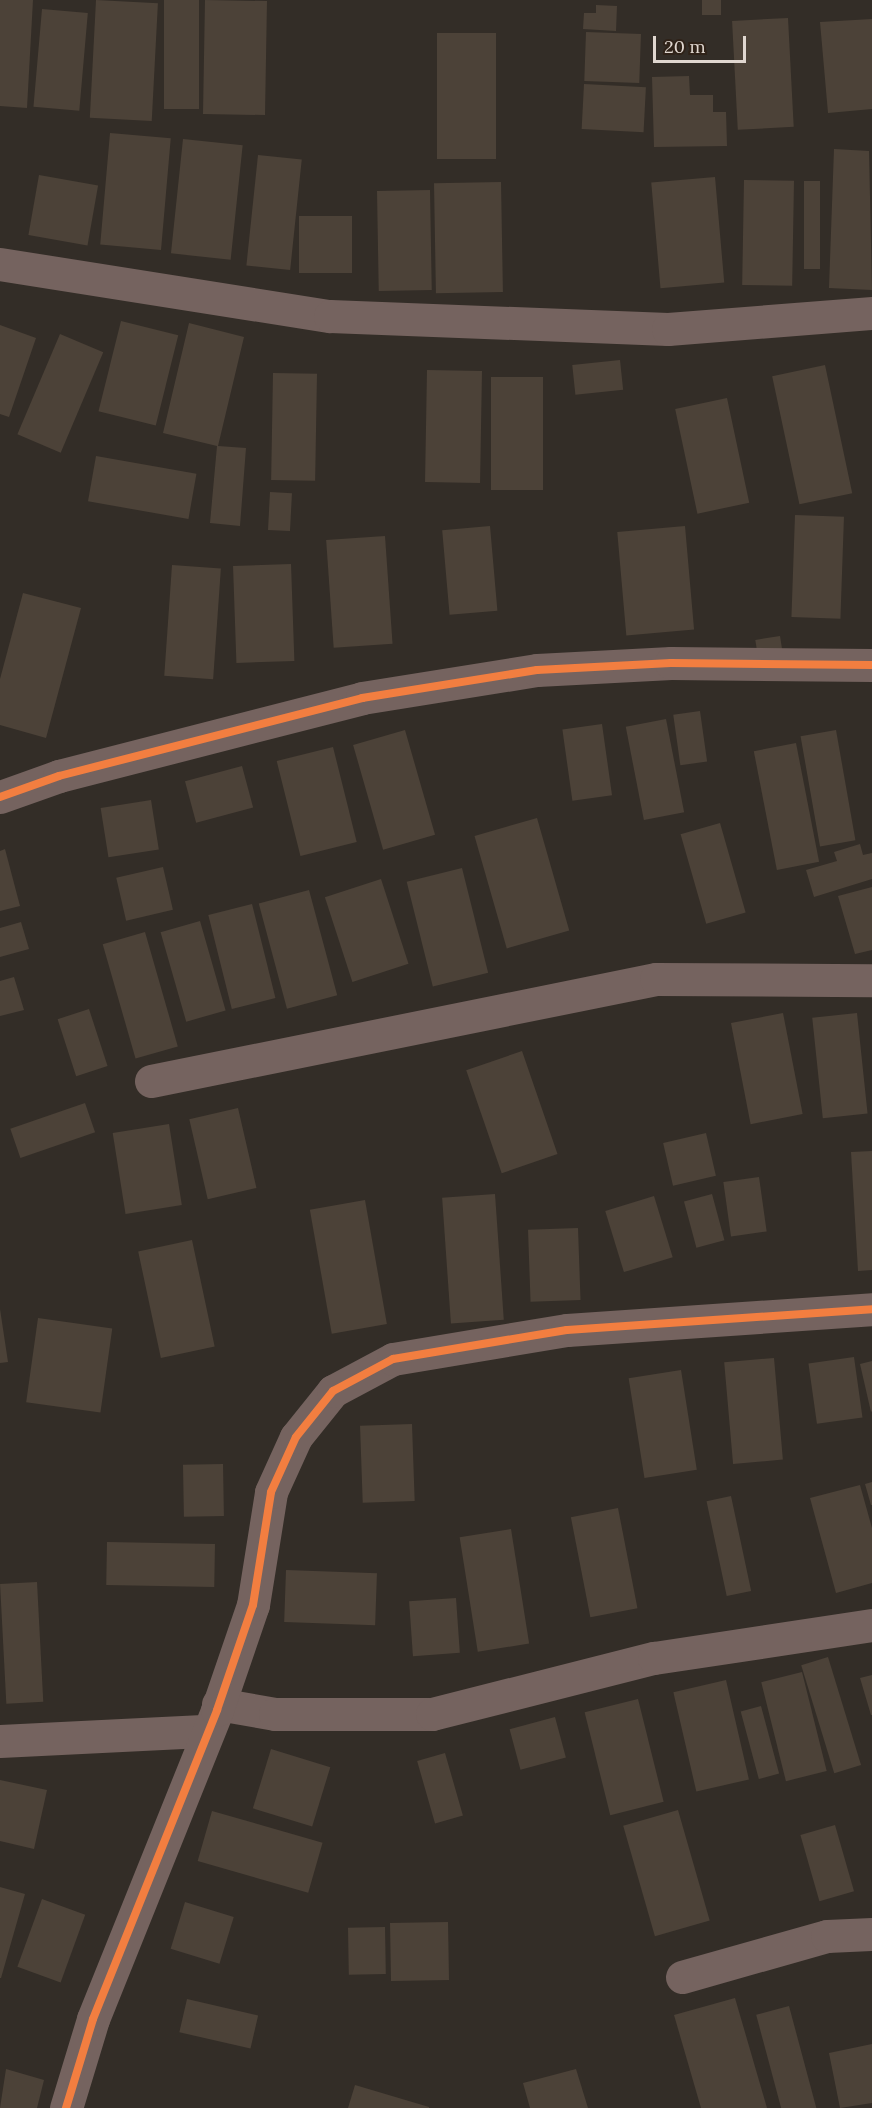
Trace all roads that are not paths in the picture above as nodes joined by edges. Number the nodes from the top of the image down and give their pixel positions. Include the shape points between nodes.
1 (0, 264) edge
2 (872, 313) edge
3 (872, 665) edge
4 (0, 797) edge
5 (872, 980) edge
6 (151, 1081) dead end
7 (872, 1309) edge
8 (872, 1625) edge
9 (213, 1717) junction
10 (0, 1741) edge
11 (872, 1934) edge
12 (682, 1977) dead end
13 (66, 2108) edge

1 - 2 street via 330,316 668,329
3 - 4 street via 672,663 537,670 362,698 59,776
5 - 6 street via 656,979
7 - 9 street via 567,1330 393,1359 333,1391 296,1437 271,1492 253,1605
8 - 9 street via 654,1658 432,1714
9 - 10 street
9 - 13 street via 93,2019
11 - 12 street via 827,1936

